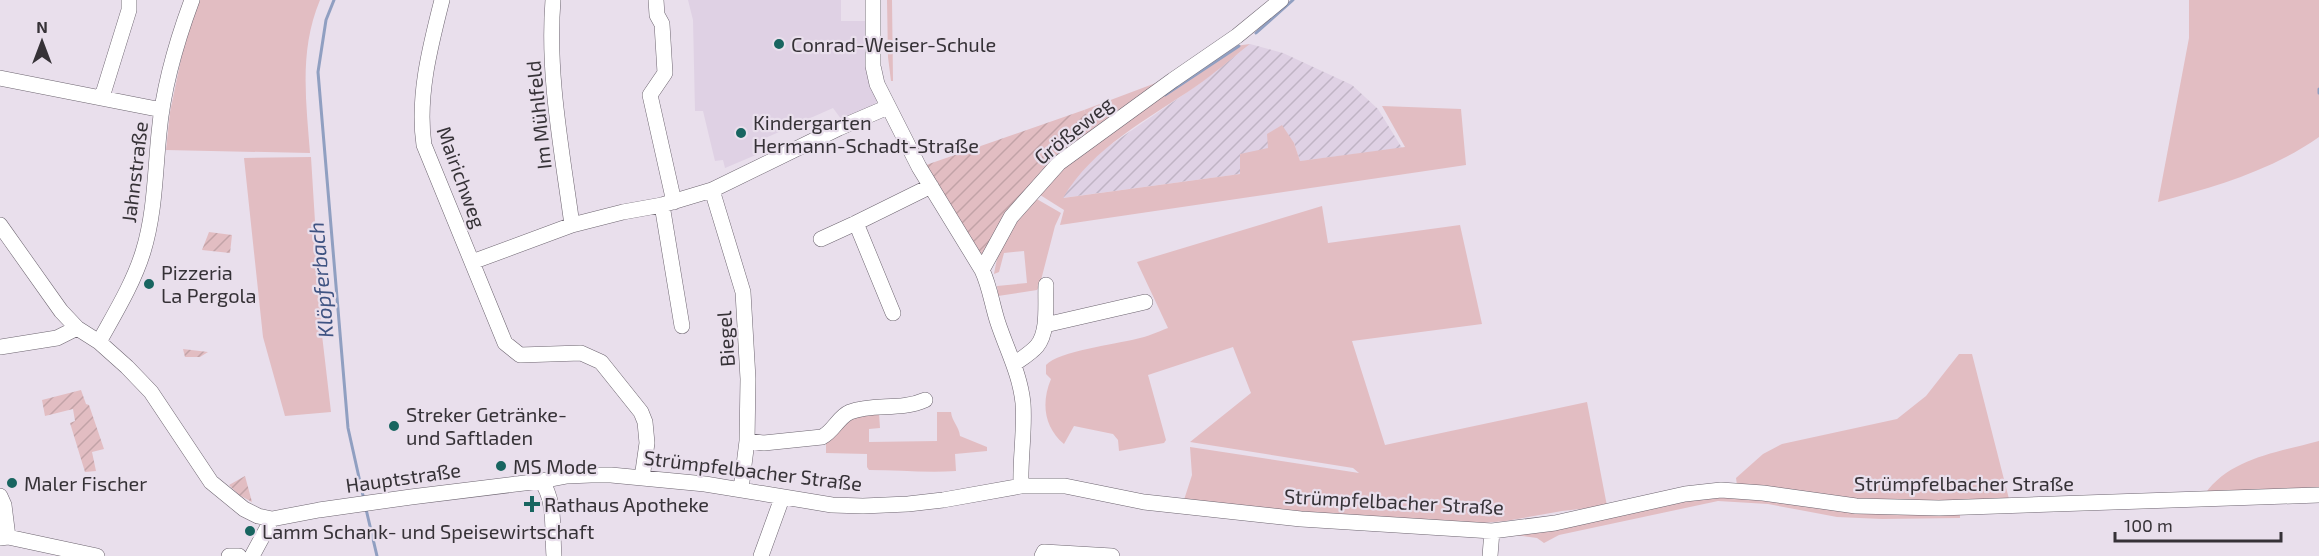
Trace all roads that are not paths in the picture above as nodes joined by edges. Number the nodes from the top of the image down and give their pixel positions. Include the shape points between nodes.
1 (129, 0) edge
2 (192, 0) edge
3 (442, 0) edge
4 (553, 0) edge
5 (656, 0) edge
6 (873, 0) edge
7 (1281, 0) edge
8 (0, 78) edge
9 (102, 97) junction
10 (888, 107) junction
11 (162, 110) junction
12 (931, 186) junction
13 (712, 190) junction
14 (668, 204) junction
15 (856, 223) junction
16 (0, 225) edge
17 (572, 225) junction
18 (821, 239) dead end
19 (472, 262) junction
20 (982, 270) junction
21 (1046, 285) dead end
22 (1145, 302) dead end
23 (893, 313) dead end
24 (1044, 325) junction
25 (682, 326) dead end
26 (77, 328) junction
27 (99, 342) junction
28 (0, 347) edge
29 (1014, 364) junction
30 (925, 400) dead end
31 (747, 441) junction
32 (642, 478) junction
33 (541, 481) junction
34 (1021, 486) junction
35 (741, 489) junction
36 (2319, 495) edge
37 (0, 496) edge
38 (782, 498) junction
39 (272, 519) junction
40 (1492, 531) junction
41 (4, 538) edge
42 (256, 553) edge
43 (97, 556) edge
44 (229, 556) edge
45 (239, 556) edge
46 (554, 556) edge
47 (761, 556) edge
48 (1042, 556) edge
49 (1112, 556) edge
50 (1490, 556) edge

1 - 9 street
2 - 11 street, Jahnstraße via 178,37
3 - 19 street, Mairichweg via 429,53 420,124 424,145
4 - 17 street, Im Mühlfeld via 554,85
5 - 14 street via 662,24 665,73 650,95
6 - 10 street via 873,66
7 - 20 street, Größeweg via 1238,36 1059,163 1011,217
8 - 9 street
9 - 11 street
10 - 12 street
10 - 13 street
11 - 27 street, Jahnstraße via 143,251
12 - 15 street
12 - 20 street
13 - 14 street
13 - 31 street, Biegel via 743,292
14 - 17 street
14 - 25 street
15 - 18 street
15 - 23 street
16 - 26 street
17 - 19 street
19 - 32 street, Mairichweg via 505,343 520,355 581,353 600,362 641,412 646,443
20 - 29 street
21 - 24 street
22 - 24 street
24 - 29 street via 1036,346
26 - 27 street
26 - 28 street via 57,338
27 - 39 street via 151,392 211,482 244,509
29 - 34 street via 1023,403
30 - 31 street via 911,406 848,413 822,437
31 - 35 street, Biegel
32 - 33 street, Strümpfelbacher Straße via 591,475
32 - 35 street, Strümpfelbacher Straße
33 - 39 street, Hauptstraße
33 - 46 street via 549,500
34 - 38 street, Strümpfelbacher Straße via 908,504 832,505
34 - 40 street, Strümpfelbacher Straße via 1065,486 1144,501 1301,519
35 - 38 street, Strümpfelbacher Straße
36 - 40 street, Strümpfelbacher Straße via 1939,508 1856,506 1721,490 1685,494 1565,522
37 - 41 street via 4,505
38 - 47 street
39 - 42 street
40 - 50 street
41 - 43 street
44 - 45 street
48 - 49 street via 1044,552

